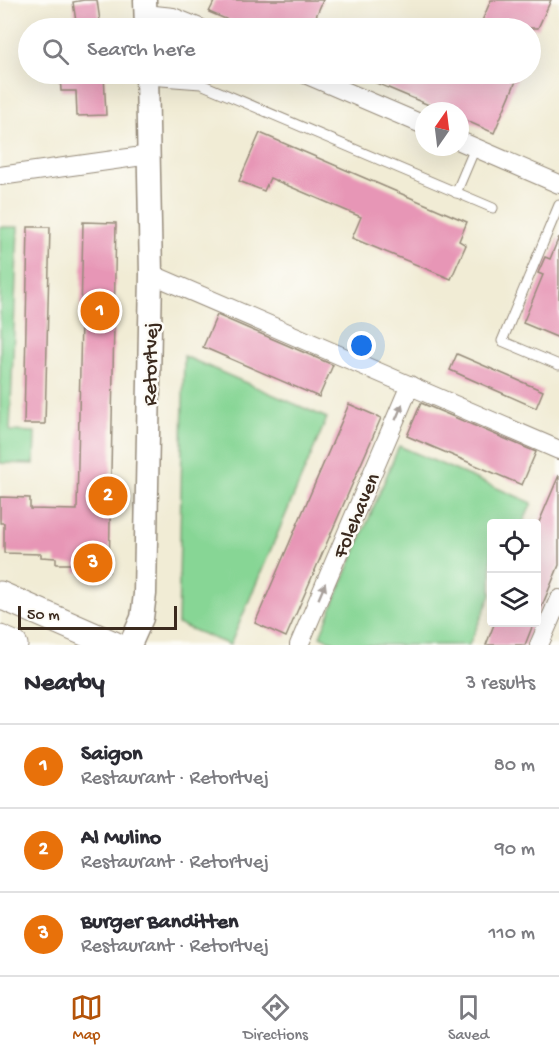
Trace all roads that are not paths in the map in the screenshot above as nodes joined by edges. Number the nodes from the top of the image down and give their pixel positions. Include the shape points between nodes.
1 (145, 14) edge
2 (175, 18) edge
3 (148, 84) edge
4 (201, 84) edge
5 (331, 84) edge
6 (415, 121) edge
7 (469, 144) edge
8 (150, 155) junction
9 (465, 156) edge
10 (0, 176) edge
11 (559, 184) edge
12 (456, 193) junction
13 (559, 205) edge
14 (493, 208) dead end
15 (151, 274) junction
16 (558, 363) edge
17 (410, 385) junction
18 (559, 450) edge
19 (0, 595) edge
20 (559, 599) edge
21 (0, 639) edge
22 (14, 645) edge
23 (114, 645) edge
24 (130, 645) edge
25 (299, 645) edge
26 (539, 645) edge

1 - 2 street
3 - 8 street, Retortvej
4 - 12 lane, Retortvej
5 - 6 street
7 - 11 street
8 - 10 street
8 - 15 street, Retortvej
9 - 12 lane
12 - 14 lane, Retortvej
13 - 16 lane via 502,341
15 - 17 street
15 - 24 street, Retortvej via 145,594 142,618
17 - 18 street
25 -> 17 street, Folehaven
19 - 23 main road
20 - 26 street
21 - 22 main road

